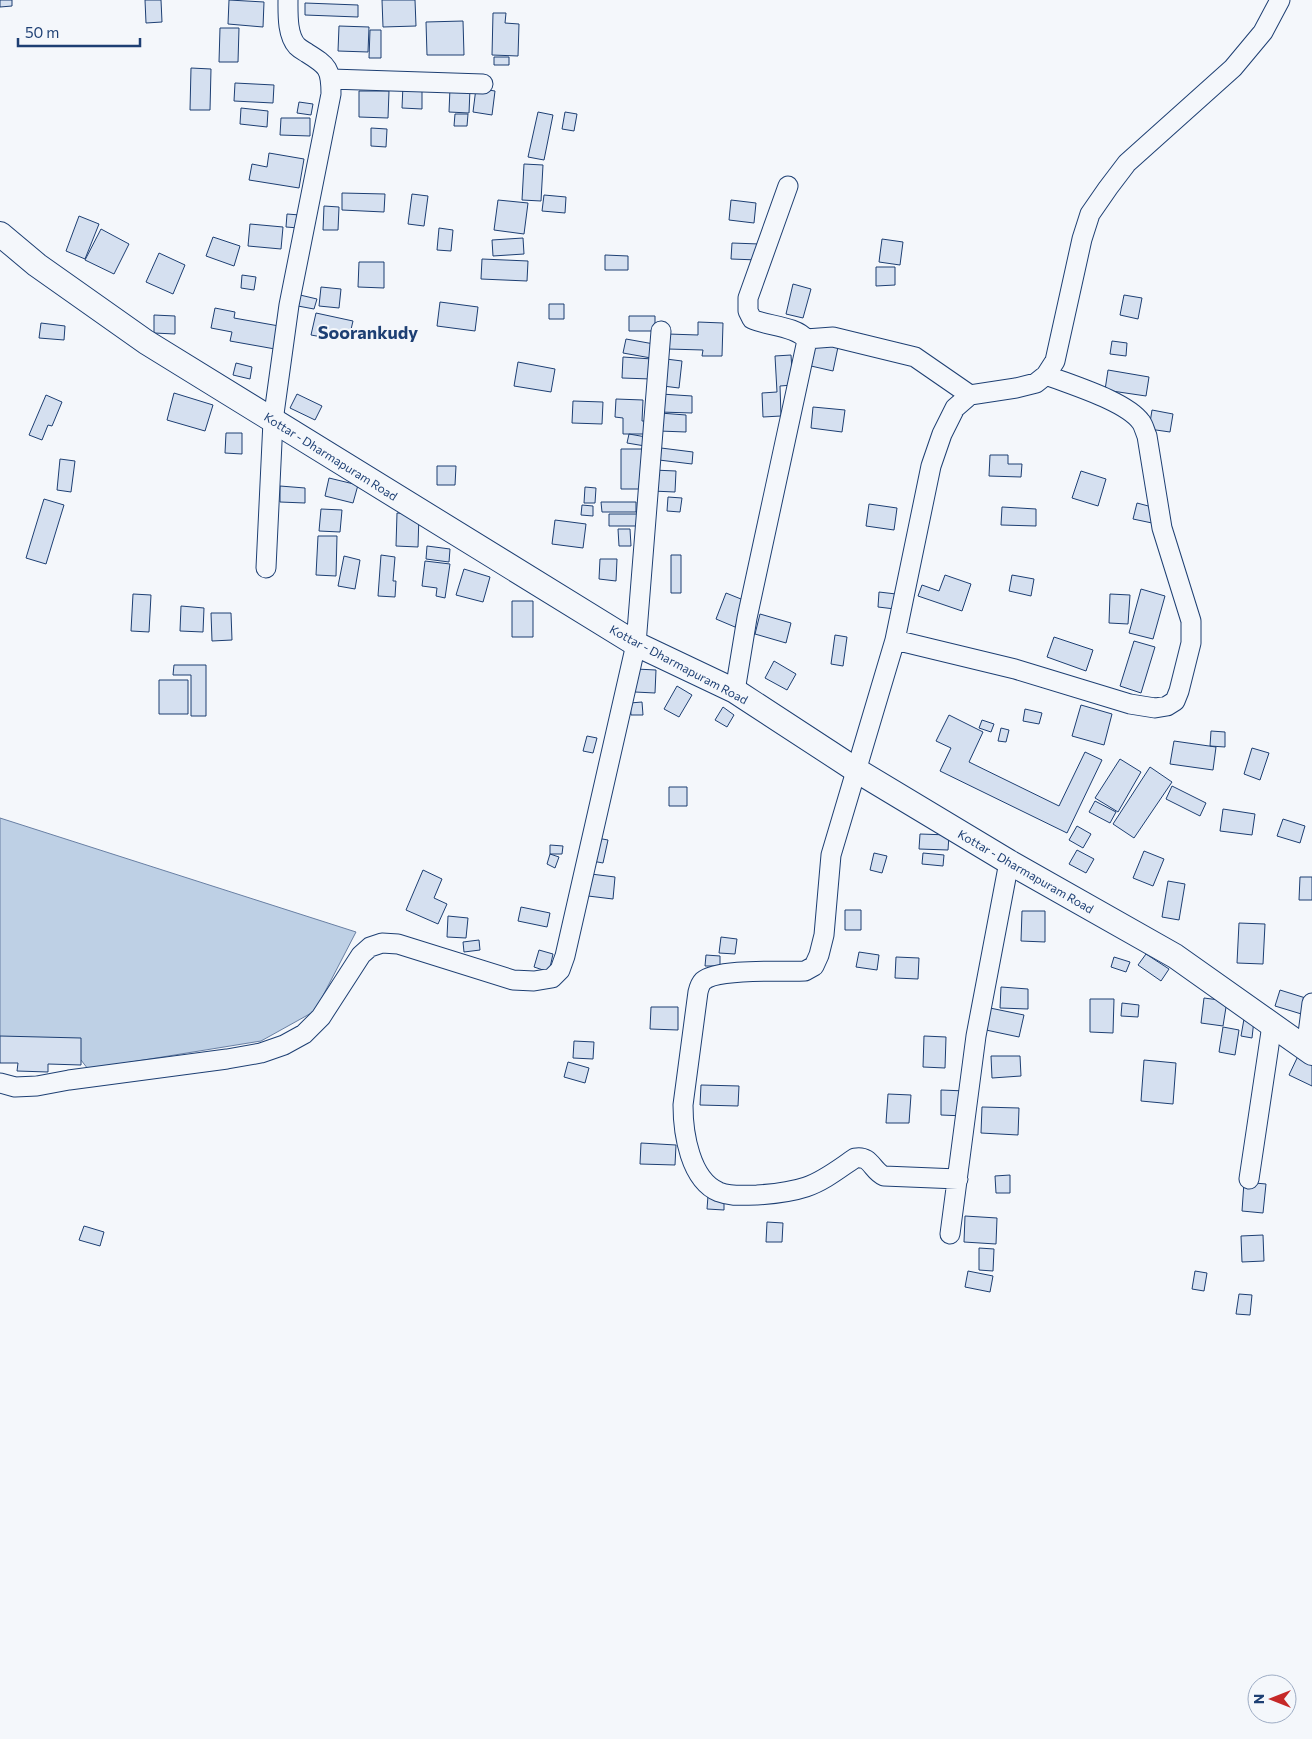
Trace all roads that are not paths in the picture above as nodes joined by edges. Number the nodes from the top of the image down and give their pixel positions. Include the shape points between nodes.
1 (288, 0) edge
2 (1280, 0) edge
3 (331, 80) junction
4 (483, 84) dead end
5 (788, 186) dead end
6 (0, 234) edge
7 (661, 331) dead end
8 (806, 339) junction
9 (1046, 375) junction
10 (970, 394) junction
11 (273, 421) junction
12 (266, 568) dead end
13 (895, 640) junction
14 (636, 644) junction
15 (735, 691) junction
16 (856, 770) junction
17 (1009, 862) junction
18 (1312, 1003) edge
19 (1272, 1025) junction
20 (1309, 1051) edge
21 (0, 1083) edge
22 (958, 1179) junction
23 (1250, 1180) dead end
24 (950, 1234) dead end

1 - 3 street via 293,39 326,65
2 - 9 street via 1263,32 1233,68 1127,163 1090,214 1055,361
3 - 4 street
3 - 11 street via 331,94 289,305
5 - 8 street via 748,298 748,311 752,319 762,324 797,331
6 - 11 main road, Kottar - Dharmapuram Road via 37,265 146,342
7 - 14 street
8 - 10 street via 833,337 916,358
8 - 15 street via 747,618
9 - 10 street via 1036,383 1016,388
9 - 13 street via 1114,402 1142,422 1162,528 1191,621 1191,643 1175,701 1155,708 1130,704 1015,669
10 - 13 street via 955,408 942,434 932,466
11 - 12 street
11 - 14 main road, Kottar - Dharmapuram Road
13 - 16 street
14 - 15 main road, Kottar - Dharmapuram Road
14 - 21 street via 565,956 560,970 552,978 513,980 398,944 382,943 361,955 321,1017 304,1034 284,1045 227,1059 36,1086 15,1087
15 - 16 main road, Kottar - Dharmapuram Road
16 - 17 main road, Kottar - Dharmapuram Road
16 - 22 street via 830,855 824,935 814,966 805,971 713,976 703,982 698,992 683,1105 691,1159 711,1188 732,1195 770,1194 807,1187 860,1157 884,1176
17 - 19 main road, Kottar - Dharmapuram Road via 1175,956
17 - 22 street via 976,1036
18 - 20 street
19 - 20 main road, Kottar - Dharmapuram Road
19 - 23 street
22 - 24 street

